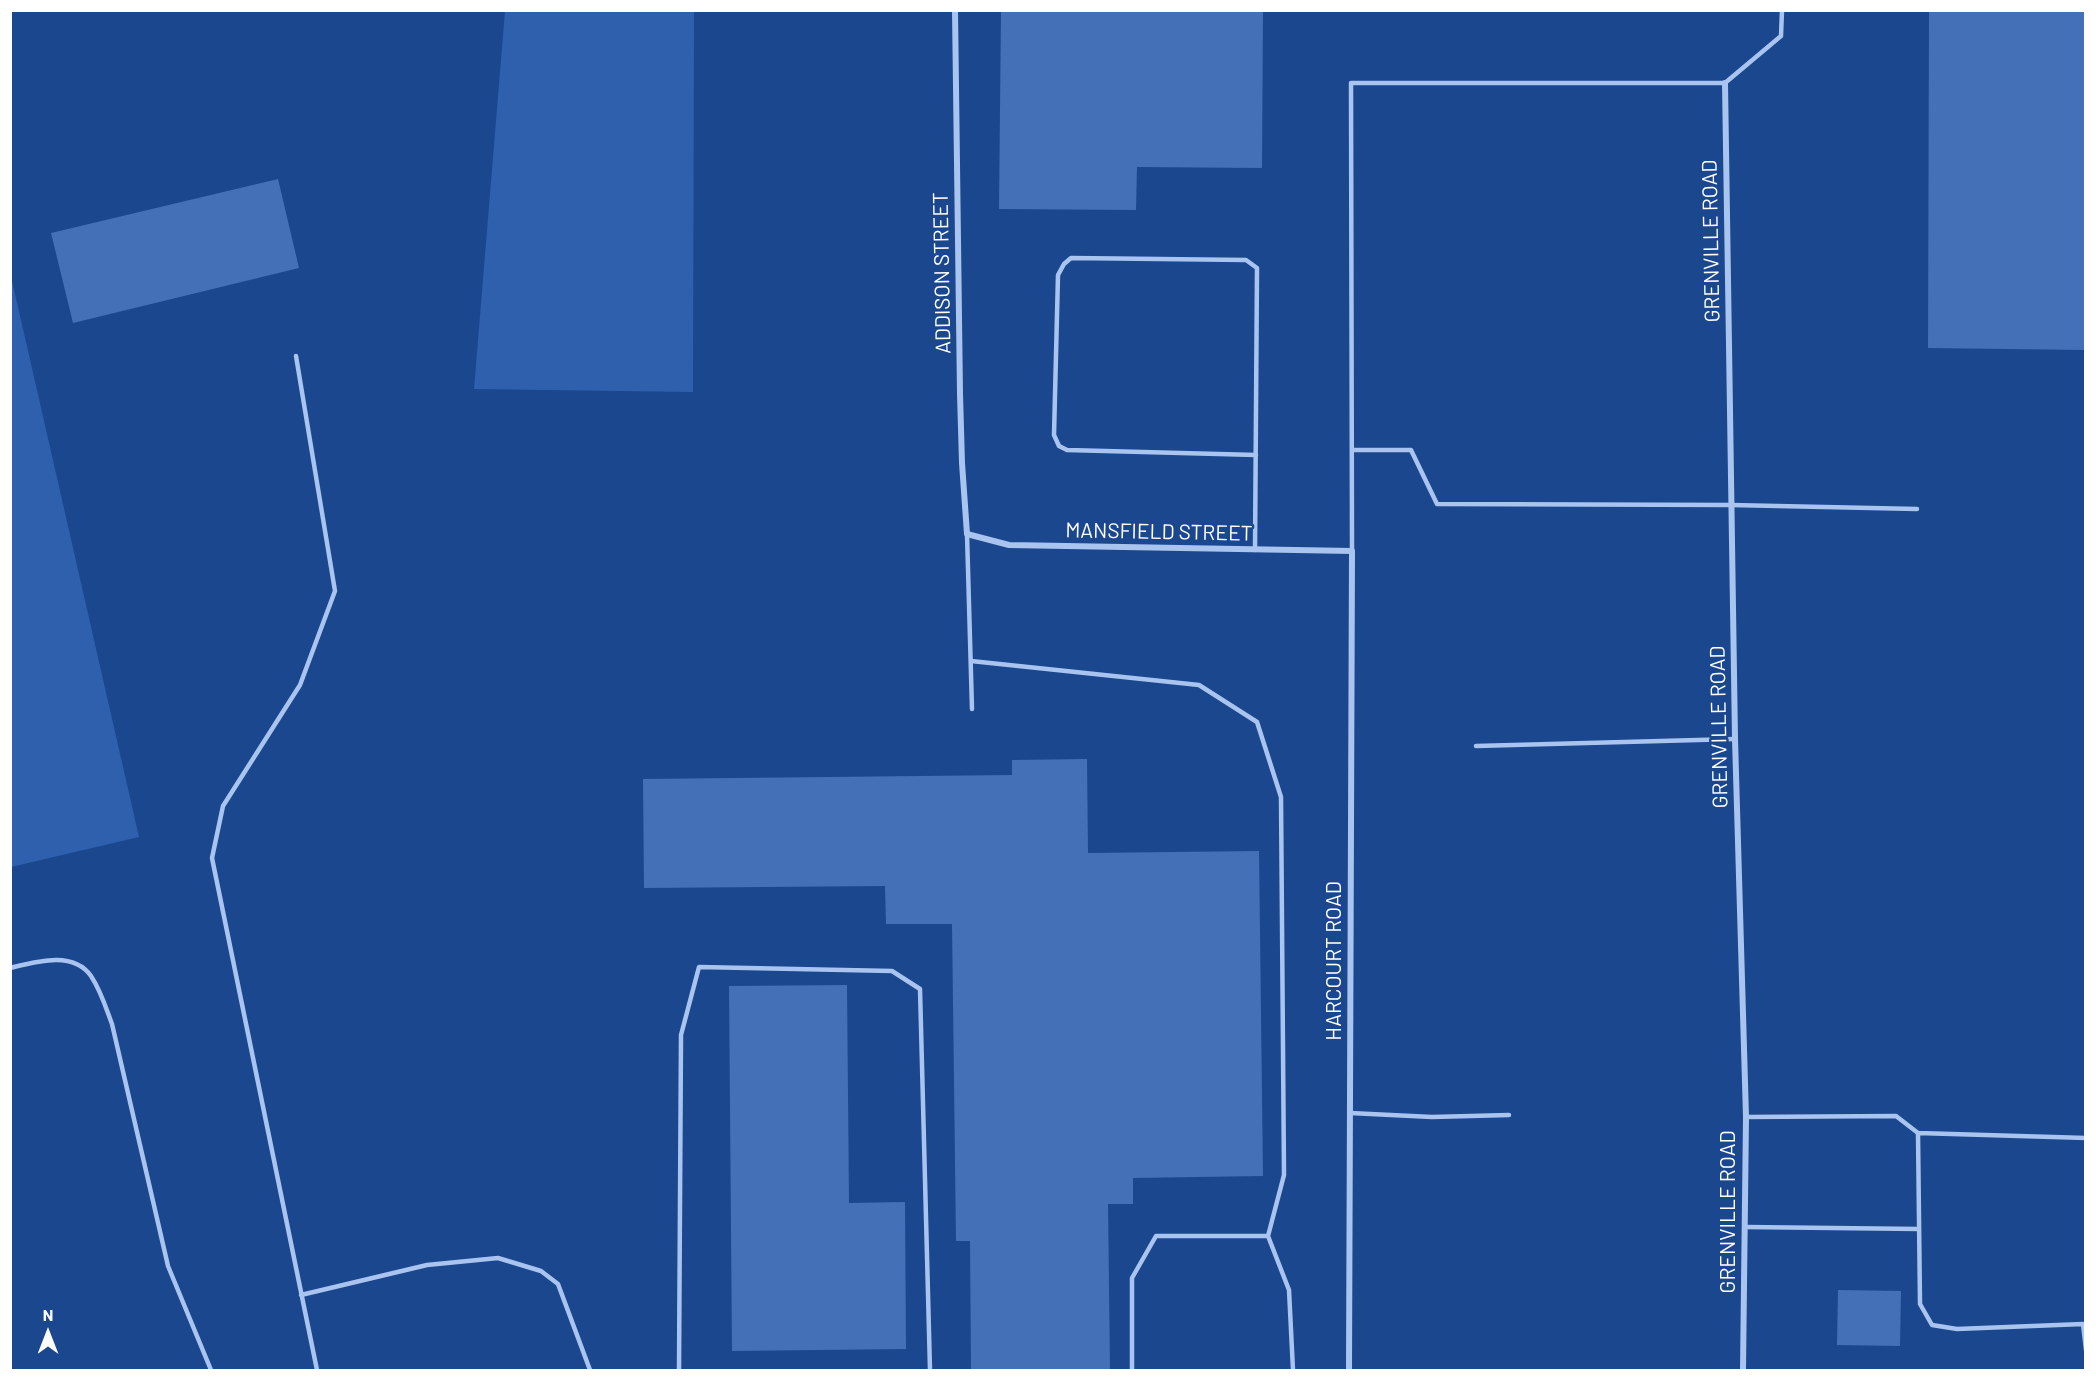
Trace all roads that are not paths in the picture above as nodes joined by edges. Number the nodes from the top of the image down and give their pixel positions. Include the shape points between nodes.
1 (955, 10) edge
2 (1782, 10) edge
3 (1725, 82) junction
4 (296, 356) dead end
5 (1352, 450) junction
6 (1256, 455) junction
7 (1731, 505) junction
8 (1917, 509) dead end
9 (968, 534) junction
10 (1254, 550) junction
11 (1352, 552) junction
12 (971, 661) junction
13 (972, 709) dead end
14 (1735, 739) junction
15 (1476, 746) dead end
16 (10, 968) edge
17 (1350, 1113) junction
18 (1509, 1115) dead end
19 (1746, 1117) junction
20 (1918, 1132) junction
21 (2085, 1138) edge
22 (1745, 1227) junction
23 (1919, 1229) junction
24 (1268, 1236) junction
25 (301, 1295) junction
26 (2084, 1322) edge
27 (2085, 1350) edge
28 (211, 1371) edge
29 (316, 1371) edge
30 (590, 1371) edge
31 (679, 1371) edge
32 (930, 1371) edge
33 (1132, 1371) edge
34 (1293, 1371) edge
35 (1349, 1371) edge
36 (1743, 1371) edge

1 - 9 street, ADDISON STREET via 961,429
2 - 3 lane via 1781,36
3 - 5 lane via 1351,82
3 - 7 street, GRENVILLE ROAD
4 - 25 lane via 335,591 300,685 224,806 212,858
5 - 7 lane via 1411,450 1437,504
5 - 11 lane
6 - 6 lane via 1257,268 1246,260 1071,258 1064,264 1058,276 1054,435 1059,446 1067,450
6 - 10 lane
7 - 8 lane
7 - 14 street, GRENVILLE ROAD
9 - 10 street, MANSFIELD STREET via 1009,545
9 - 12 lane
10 - 11 street, MANSFIELD STREET
11 - 17 street, HARCOURT ROAD
12 - 13 lane
12 - 24 lane via 1199,685 1257,722 1281,797 1284,1175
14 - 15 lane
14 - 19 street, GRENVILLE ROAD
16 - 28 lane via 41,960 62,961 78,965 97,987 112,1024 168,1266
17 - 18 lane
17 - 35 street, HARCOURT ROAD
19 - 20 lane via 1896,1116
19 - 22 street, GRENVILLE ROAD
20 - 21 lane
20 - 23 lane
22 - 23 lane
22 - 36 street, GRENVILLE ROAD
23 - 26 lane via 1920,1304 1932,1325 1957,1329
24 - 33 lane via 1156,1236 1132,1278
24 - 34 lane via 1289,1290
25 - 29 lane
25 - 30 lane via 427,1265 498,1258 540,1271 558,1284
26 - 27 lane
31 - 32 lane via 681,1035 699,968 892,971 920,989

